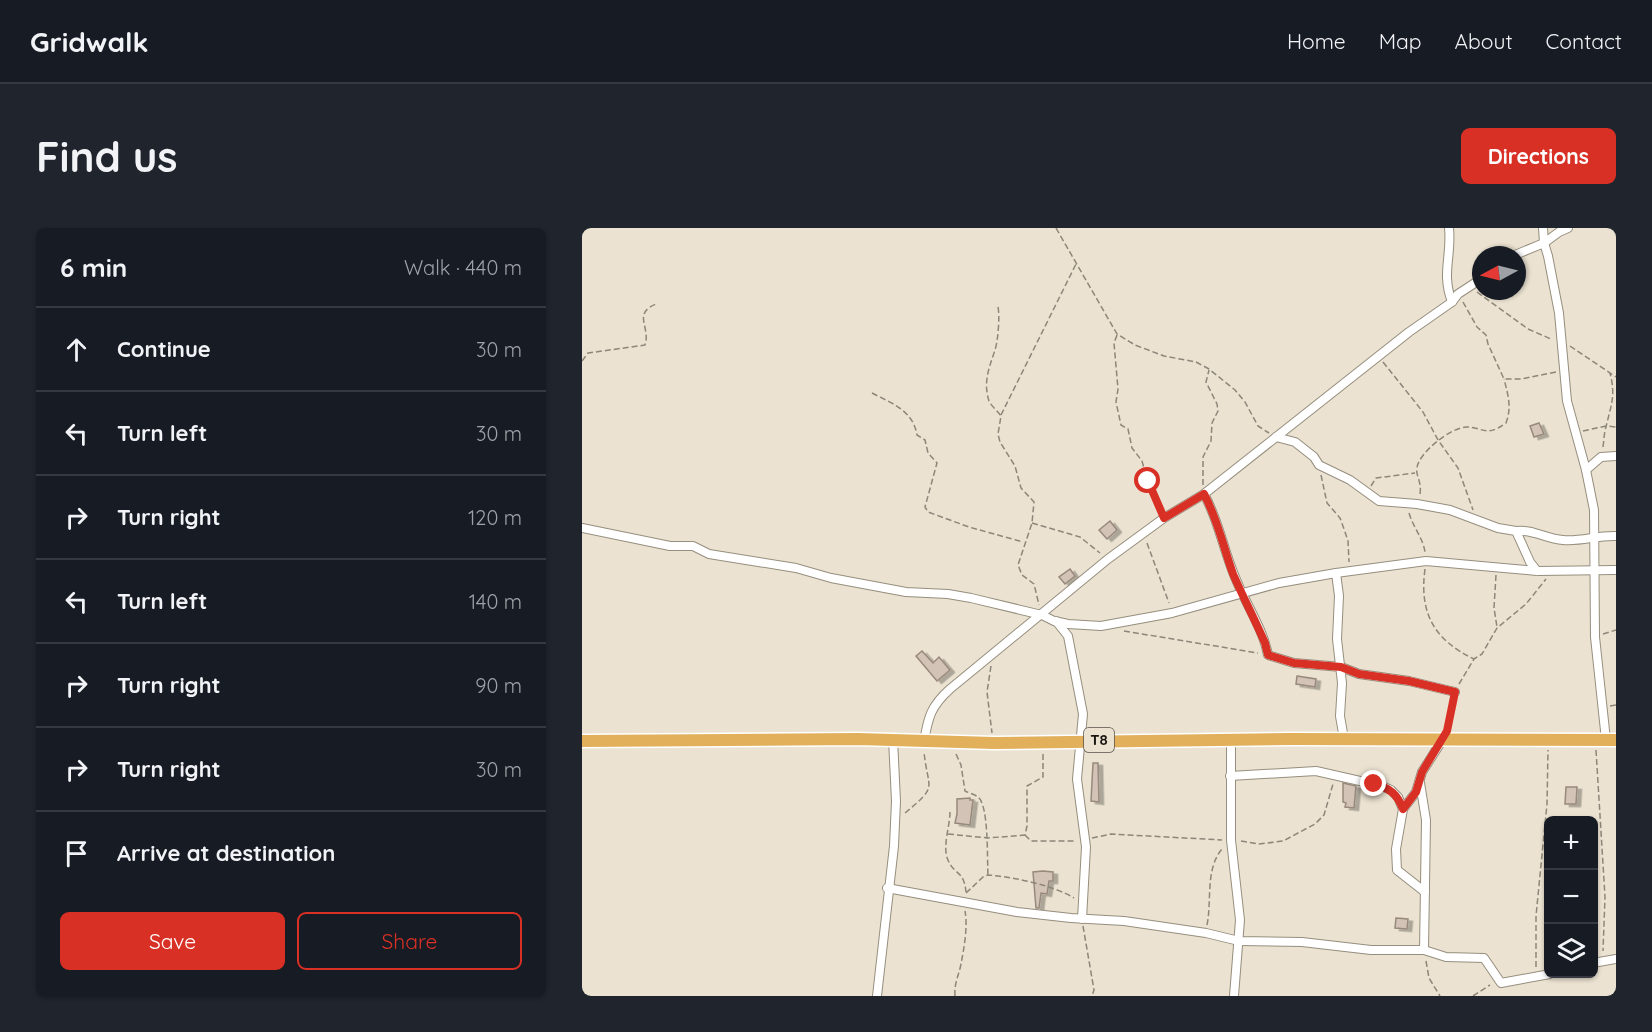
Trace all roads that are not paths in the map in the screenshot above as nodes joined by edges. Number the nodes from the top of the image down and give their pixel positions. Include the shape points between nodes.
1 (1449, 228) edge
2 (1543, 228) edge
3 (1568, 228) edge
4 (1544, 243) junction
5 (1526, 250) edge
6 (1472, 285) edge
7 (1452, 302) junction
8 (1276, 436) junction
9 (1616, 456) edge
10 (1586, 470) junction
11 (1204, 494) junction
12 (582, 528) edge
13 (1516, 531) junction
14 (1616, 536) edge
15 (1595, 537) junction
16 (1594, 569) junction
17 (1616, 570) edge
18 (1537, 571) junction
19 (1336, 573) junction
20 (1242, 594) junction
21 (1042, 615) junction
22 (1056, 621) junction
23 (1341, 667) junction
24 (1455, 692) road end
25 (893, 739) junction
26 (1344, 739) junction
27 (1231, 740) junction
28 (1443, 740) junction
29 (1606, 740) edge
30 (582, 741) edge
31 (1081, 741) junction
32 (924, 742) junction
33 (1230, 776) junction
34 (1420, 783) junction
35 (1403, 809) junction
36 (887, 888) junction
37 (1425, 891) junction
38 (1082, 919) junction
39 (1239, 941) junction
40 (1424, 950) junction
41 (1616, 959) edge
42 (1598, 962) edge
43 (1544, 975) edge
44 (877, 996) edge
45 (1234, 996) edge

1 - 7 street via 1446,275
2 - 4 street
3 - 4 street
4 - 5 street
4 - 10 street via 1558,305 1567,400
6 - 7 street
7 - 8 street
8 - 11 street
8 - 13 street via 1295,442 1319,465 1350,480 1379,501 1450,510
9 - 10 street via 1601,457
10 - 15 street
11 - 20 street
11 - 21 street via 1143,532
12 - 21 street via 670,546 693,546 709,554 906,592 971,598
13 - 15 street via 1532,531 1564,541
13 - 18 street
14 - 15 street
15 - 16 street
16 - 17 street
16 - 18 street
16 - 29 street via 1595,637
18 - 19 street via 1426,561
19 - 20 street
19 - 23 street
20 - 22 street via 1172,613 1101,626
20 - 23 street via 1268,655 1294,663
21 - 22 street
21 - 32 street via 938,700 927,721
22 - 31 street via 1068,636 1083,714
23 - 24 street
23 - 26 street via 1340,717
25 - 30 highway, T8
25 - 32 highway, T8
25 - 36 street via 896,801
26 - 27 highway, T8
26 - 28 highway, T8
27 - 31 highway, T8
27 - 33 street
28 - 29 highway, T8
28 - 34 street via 1422,772
31 - 32 highway, T8
31 - 38 street via 1077,779 1086,860
33 - 35 street via 1305,771 1337,776 1391,790
33 - 39 street
34 - 35 street
34 - 37 street via 1426,820
35 - 37 street via 1396,849 1397,870
36 - 38 street via 1017,912
36 - 44 street
37 - 40 street
38 - 39 street via 1124,921
39 - 40 street
39 - 45 street
40 - 43 street via 1446,957 1484,958 1501,983
41 - 42 street

